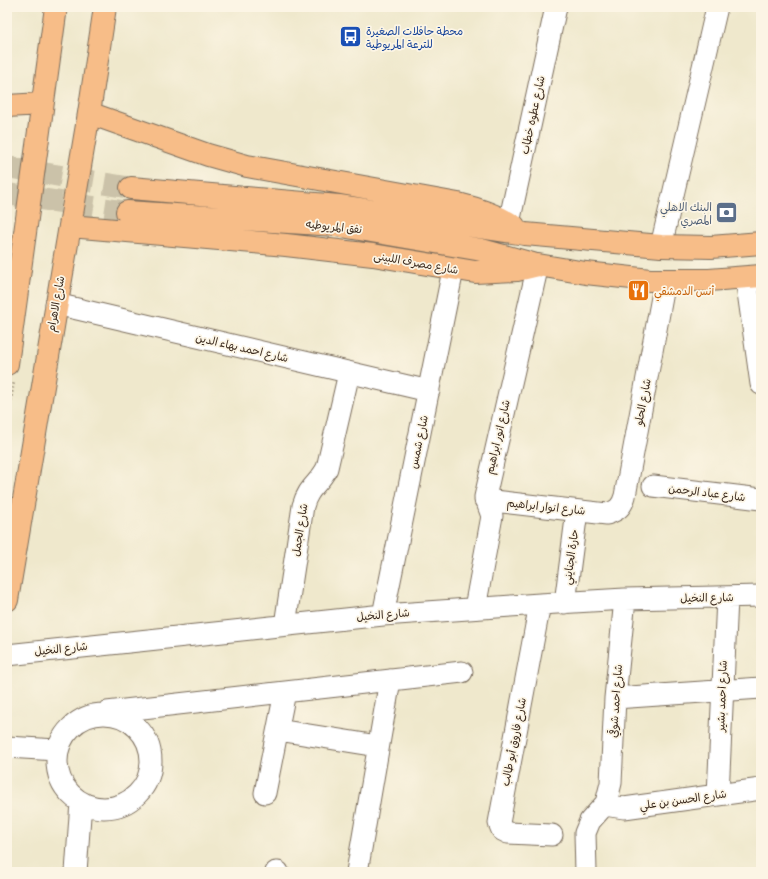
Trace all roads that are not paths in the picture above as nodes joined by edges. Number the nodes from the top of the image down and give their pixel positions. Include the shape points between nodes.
1 (56, 7) edge
2 (105, 7) edge
3 (556, 7) edge
4 (717, 7) edge
5 (42, 104) junction
6 (7, 106) edge
7 (89, 113) junction
8 (131, 188) tunnel mouth
9 (128, 212) tunnel mouth
10 (70, 226) junction
11 (517, 228) junction
12 (761, 243) edge
13 (660, 246) junction
14 (14, 255) edge
15 (538, 265) junction
16 (453, 270) junction
17 (753, 277) edge
18 (665, 281) junction
19 (56, 304) junction
20 (7, 364) edge
21 (349, 373) junction
22 (761, 384) edge
23 (429, 391) junction
24 (652, 486) dead end
25 (761, 499) edge
26 (485, 500) junction
27 (577, 511) junction
28 (607, 514) joint
29 (761, 596) edge
30 (727, 598) junction
31 (7, 600) edge
32 (625, 600) junction
33 (565, 603) junction
34 (540, 604) junction
35 (475, 608) junction
36 (383, 615) junction
37 (285, 626) junction
38 (7, 655) edge
39 (462, 672) dead end
40 (390, 680) junction
41 (761, 688) edge
42 (722, 691) junction
43 (285, 692) junction
44 (615, 698) junction
45 (107, 712) junction
46 (278, 730) junction
47 (378, 746) junction
48 (7, 747) edge
49 (57, 750) junction
50 (761, 789) edge
51 (265, 793) dead end
52 (718, 795) junction
53 (81, 802) junction
54 (606, 803) junction
55 (552, 835) dead end
56 (76, 872) edge
57 (357, 872) edge
58 (586, 872) edge

1 - 5 main road
2 - 7 main road, شارع الاهرام
3 - 11 street, شارع عطوه خطاب
4 - 13 street
5 - 6 main road
5 - 14 main road
7 - 10 main road, شارع الاهرام
7 - 11 main road via 247,166 476,208
8 - 11 main road, نفق المريوطيه via 339,206
9 - 15 main road, نفق المريوطيه via 336,225 482,250
10 - 16 main road, شارع مصرف اللبينى via 286,245 373,255
10 - 19 main road, شارع الاهرام
11 - 13 main road
12 - 13 main road via 711,247
14 - 20 main road
15 - 16 main road, شارع مصرف اللبينى via 496,272
15 - 18 main road, شارع مصرف اللبينى
15 - 26 street, شارع انور ابراهيم
16 - 23 street, شارع شمس
17 - 18 main road, شارع مصرف اللبينى
17 - 22 street
18 - 28 street, شارع الحلو via 625,496 616,512
19 - 21 street, شارع احمد بهاء الدين
19 - 31 main road, شارع الاهرام
21 - 23 street, شارع احمد بهاء الدين
21 - 37 street, شارع الجمل via 328,468 305,497
23 - 36 street, شارع شمس
24 - 25 street, شارع عباد الرحمن
26 - 27 street, شارع انوار ابراهيم
26 - 35 street, شارع انور ابراهيم via 492,516
27 - 28 street, شارع انوار ابراهيم
27 - 33 street, حارة الجنايني
29 - 30 street, شارع النخيل
30 - 32 street, شارع النخيل
30 - 42 street, شارع احمد بشير
32 - 33 street, شارع النخيل
32 - 44 street, شارع احمد شوقي
33 - 34 street, شارع النخيل
34 - 35 street, شارع النخيل
34 - 55 street, شارع فاروق أبو طالب via 499,823 502,830 508,833
35 - 36 street, شارع النخيل
36 - 37 street, شارع النخيل
37 - 38 street, شارع النخيل
39 - 40 street
40 - 43 street
40 - 47 street
41 - 42 street
42 - 44 street
42 - 52 street, شارع احمد بشير
43 - 45 street
43 - 46 street
44 - 54 street, شارع احمد شوقي via 611,783
45 - 49 street via 84,717 75,723 67,730
45 - 53 street via 129,720 138,727 150,749 150,773 138,794 128,802 104,808 92,807
46 - 47 street
46 - 51 street
47 - 57 street
48 - 49 street
49 - 53 street via 60,780
50 - 52 street, شارع الحسن بن علي
52 - 54 street, شارع الحسن بن علي via 624,808
53 - 56 street
54 - 58 street via 590,821 585,833

